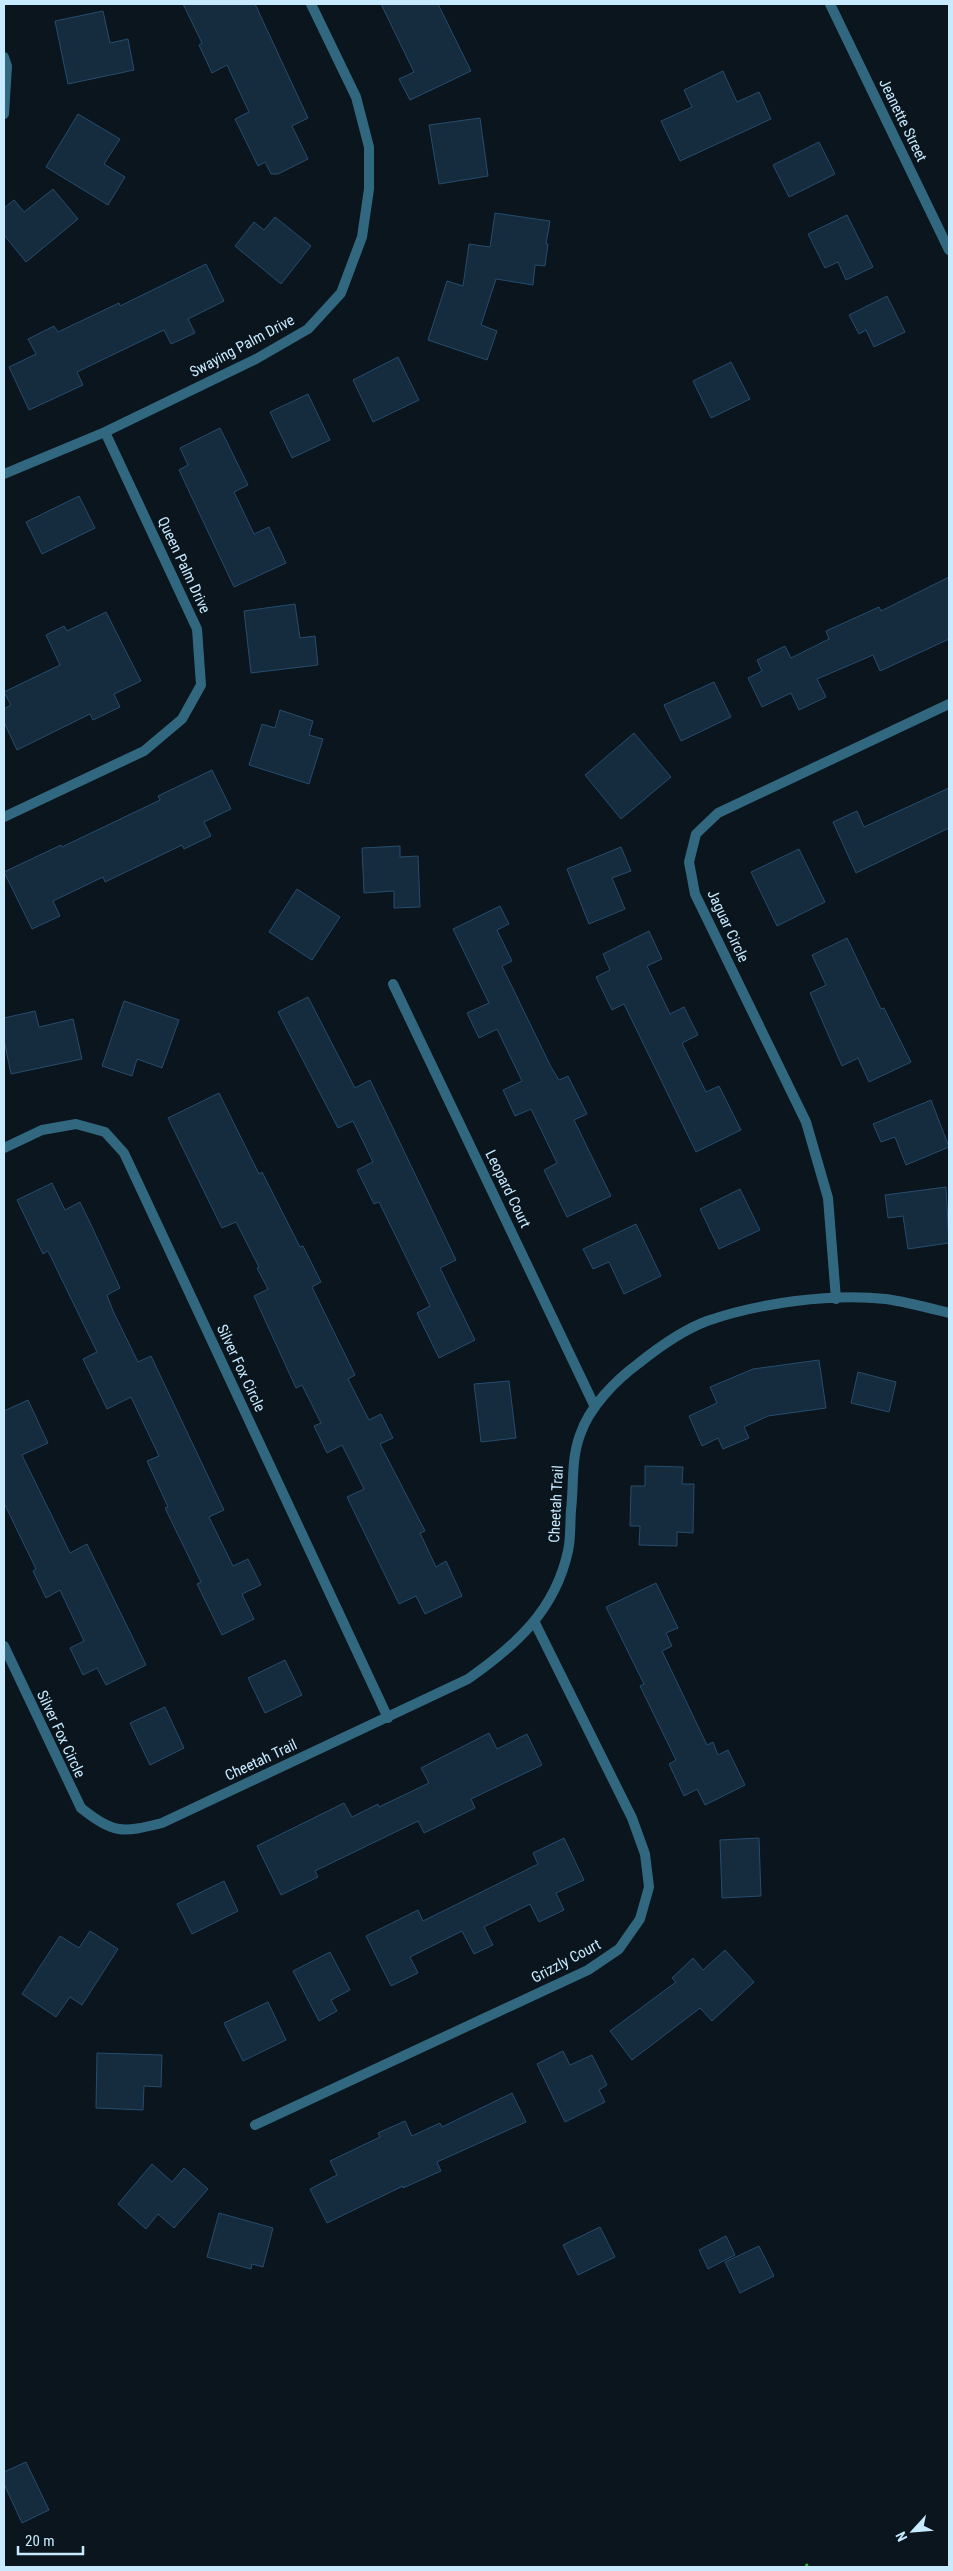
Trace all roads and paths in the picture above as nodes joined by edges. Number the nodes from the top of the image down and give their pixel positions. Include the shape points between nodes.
1 (311, 4) edge
2 (830, 4) edge
3 (4, 57) edge
4 (4, 114) edge
5 (949, 250) edge
6 (105, 432) junction
7 (4, 474) edge
8 (949, 704) edge
9 (4, 817) edge
10 (393, 984) dead end
11 (4, 1148) edge
12 (836, 1299) junction
13 (949, 1313) edge
14 (596, 1407) junction
15 (534, 1623) junction
16 (4, 1646) edge
17 (388, 1718) junction
18 (103, 1825) joint
19 (255, 2125) dead end

1 - 6 street, Swaying Palm Drive via 356,97 369,147 369,188 362,237 341,293 308,329 256,359
2 - 5 street, Jeanette Street
3 - 4 street via 7,66
6 - 7 street, Swaying Palm Drive
6 - 9 street, Queen Palm Drive via 197,629 201,685 182,719 144,751
8 - 12 street, Jaguar Circle via 718,813 696,834 689,862 696,894 806,1122 828,1198
10 - 14 street, Leopard Court
11 - 17 street, Silver Fox Circle via 42,1130 76,1124 105,1132 124,1153
12 - 13 street, Cheetah Trail via 886,1299
12 - 14 street, Cheetah Trail via 768,1305 706,1322 661,1346 624,1374
14 - 15 street, Cheetah Trail via 580,1434 573,1461 568,1552 553,1593
15 - 17 street, Cheetah Trail via 503,1654 468,1678
15 - 19 street, Grizzly Court via 635,1827 645,1854 649,1887 640,1919 619,1949 588,1970
16 - 18 street, Silver Fox Circle via 81,1808
17 - 18 street, Cheetah Trail via 162,1823 130,1831

